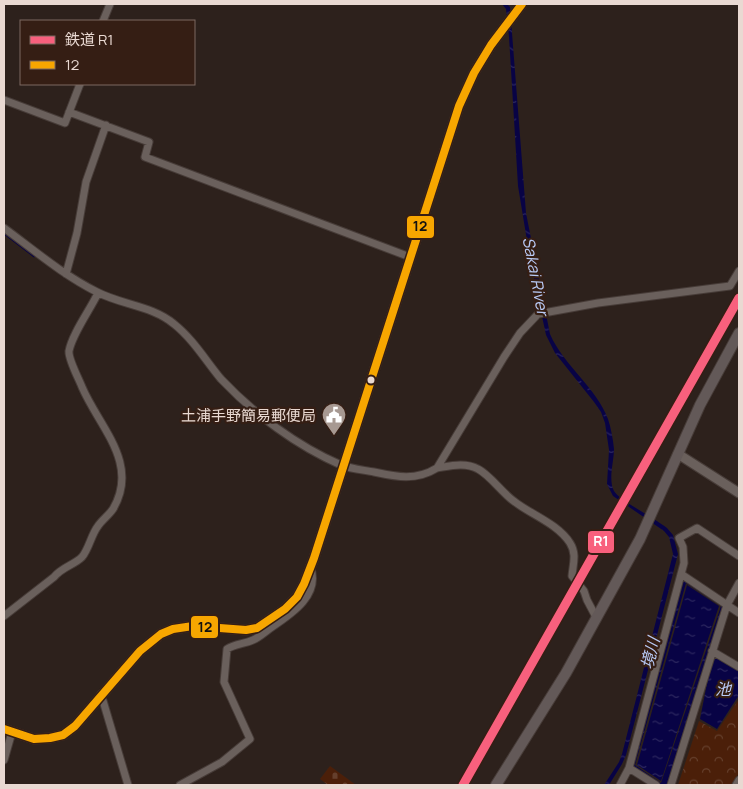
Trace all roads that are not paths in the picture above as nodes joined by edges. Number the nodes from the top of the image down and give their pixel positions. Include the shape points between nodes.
1 (110, 4) edge
2 (522, 4) edge
3 (103, 20) edge
4 (80, 85) edge
5 (4, 100) edge
6 (70, 112) junction
7 (106, 125) junction
8 (4, 228) edge
9 (410, 257) junction
10 (739, 271) edge
11 (66, 274) junction
12 (98, 293) junction
13 (739, 334) edge
14 (678, 454) junction
15 (343, 466) junction
16 (436, 468) junction
17 (739, 493) edge
18 (739, 556) edge
19 (310, 566) junction
20 (681, 574) junction
21 (739, 583) edge
22 (727, 605) junction
23 (739, 613) edge
24 (4, 616) edge
25 (596, 617) junction
26 (712, 651) junction
27 (739, 667) edge
28 (101, 694) junction
29 (8, 731) edge
30 (4, 760) edge
31 (629, 768) junction
32 (739, 780) edge
33 (128, 785) edge
34 (180, 785) edge
35 (496, 785) edge
36 (620, 785) edge
37 (656, 785) edge
38 (672, 785) edge
39 (736, 785) edge

1 - 3 street
2 - 9 street via 474,73 459,106
4 - 6 street
5 - 6 street via 65,123
6 - 7 street
7 - 9 street via 149,142 145,158
7 - 11 street via 86,182
8 - 11 street
9 - 15 street
10 - 16 street via 730,286 538,314 504,357
11 - 12 street
12 - 15 street via 153,312 174,324 223,380 266,419 313,451
12 - 24 street via 69,353 85,394 120,460 123,485 82,556 60,569
13 - 14 main road via 700,405
14 - 17 street
14 - 25 main road via 640,539
15 - 16 street via 417,477
15 - 19 street
16 - 25 street via 465,465 478,469 514,502 560,532 575,553 572,576 584,591
18 - 20 street via 697,528 679,538 684,555
19 - 28 street via 297,597 257,628 193,626 161,634 140,651
19 - 34 street via 314,575 311,590 303,603 254,640 227,649 224,682 250,739 222,762
20 - 22 street
20 - 31 street
21 - 22 street
22 - 23 street
22 - 26 street
25 - 35 main road via 566,673
26 - 27 street
26 - 38 street
28 - 29 street via 75,726 62,735 34,739
28 - 33 street
29 - 30 street
31 - 36 street
31 - 37 street
32 - 39 street

